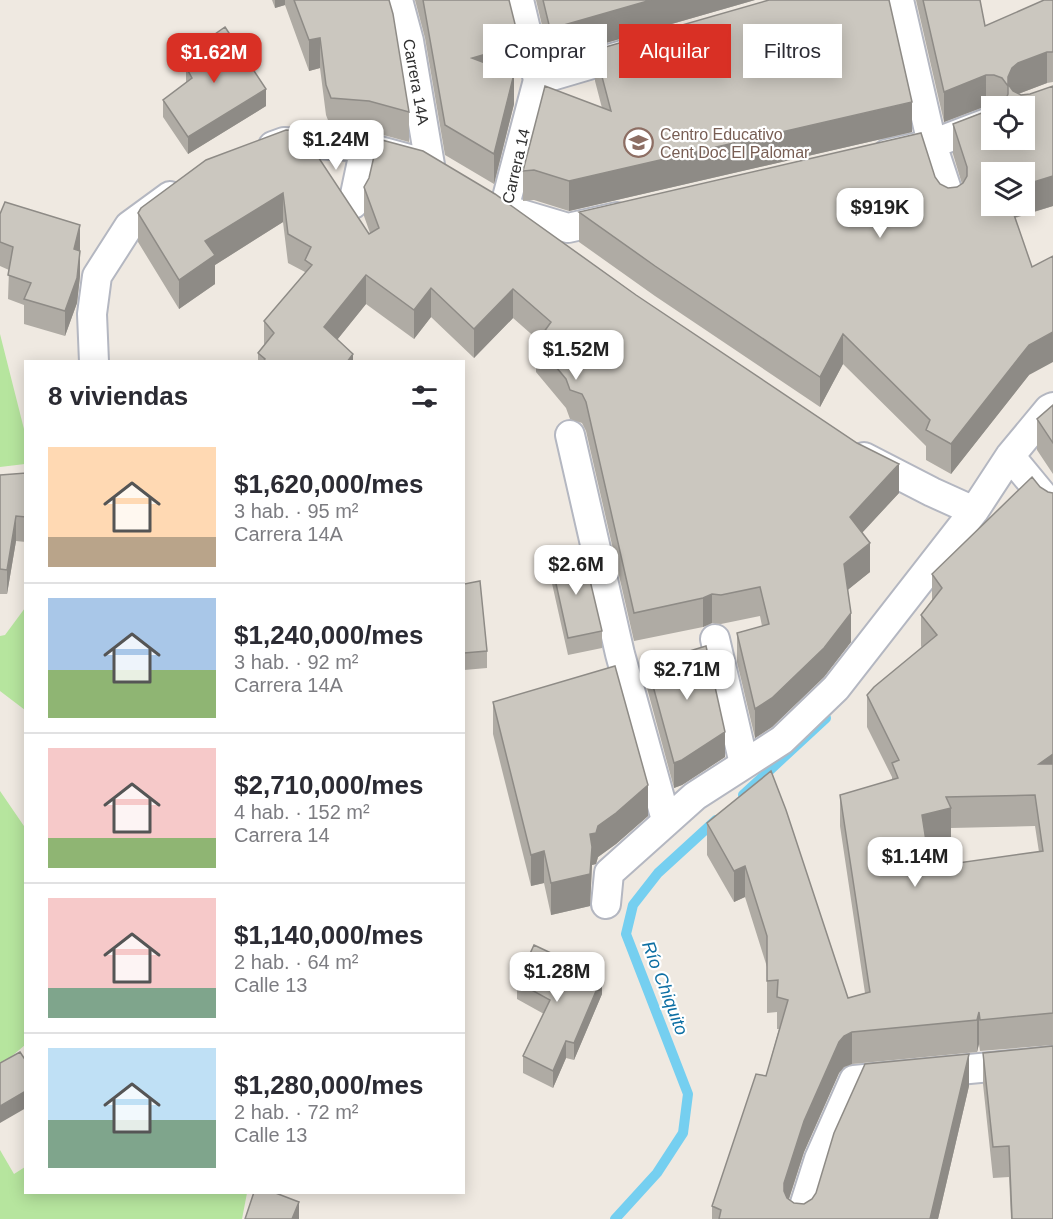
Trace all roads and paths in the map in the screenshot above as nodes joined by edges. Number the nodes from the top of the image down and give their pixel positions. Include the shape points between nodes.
1 (398, 0) edge
2 (519, 0) edge
3 (899, 0) edge
4 (619, 56) edge
5 (538, 80) junction
6 (981, 125) edge
7 (932, 144) junction
8 (364, 147) junction
9 (252, 154) edge
10 (864, 160) edge
11 (189, 181) edge
12 (951, 202) edge
13 (494, 203) junction
14 (353, 204) dead end
15 (637, 213) edge
16 (570, 256) edge
17 (94, 360) edge
18 (1053, 407) edge
19 (570, 435) dead end
20 (846, 445) edge
21 (1010, 456) junction
22 (1053, 508) edge
23 (974, 511) junction
24 (715, 639) dead end
25 (744, 764) junction
26 (666, 820) junction
27 (606, 904) dead end
28 (1053, 1061) edge
29 (800, 1219) edge

1 - 8 street, Carrera 14A via 439,170
2 - 5 street, Carrera 14
3 - 7 street
4 - 5 street
5 - 13 street, Carrera 14
6 - 7 street
7 - 10 street
7 - 12 street
8 - 9 street via 284,142
8 - 14 street
11 - 17 street via 129,226 97,276 92,314
13 - 15 street via 568,228
13 - 16 street, Carrera 14
18 - 21 street
19 - 26 street via 620,654
20 - 23 street
21 - 22 street
21 - 23 street
23 - 25 street via 836,688 782,740
24 - 25 street
25 - 26 street
26 - 27 street via 609,873
28 - 29 street via 854,1080 819,1159

